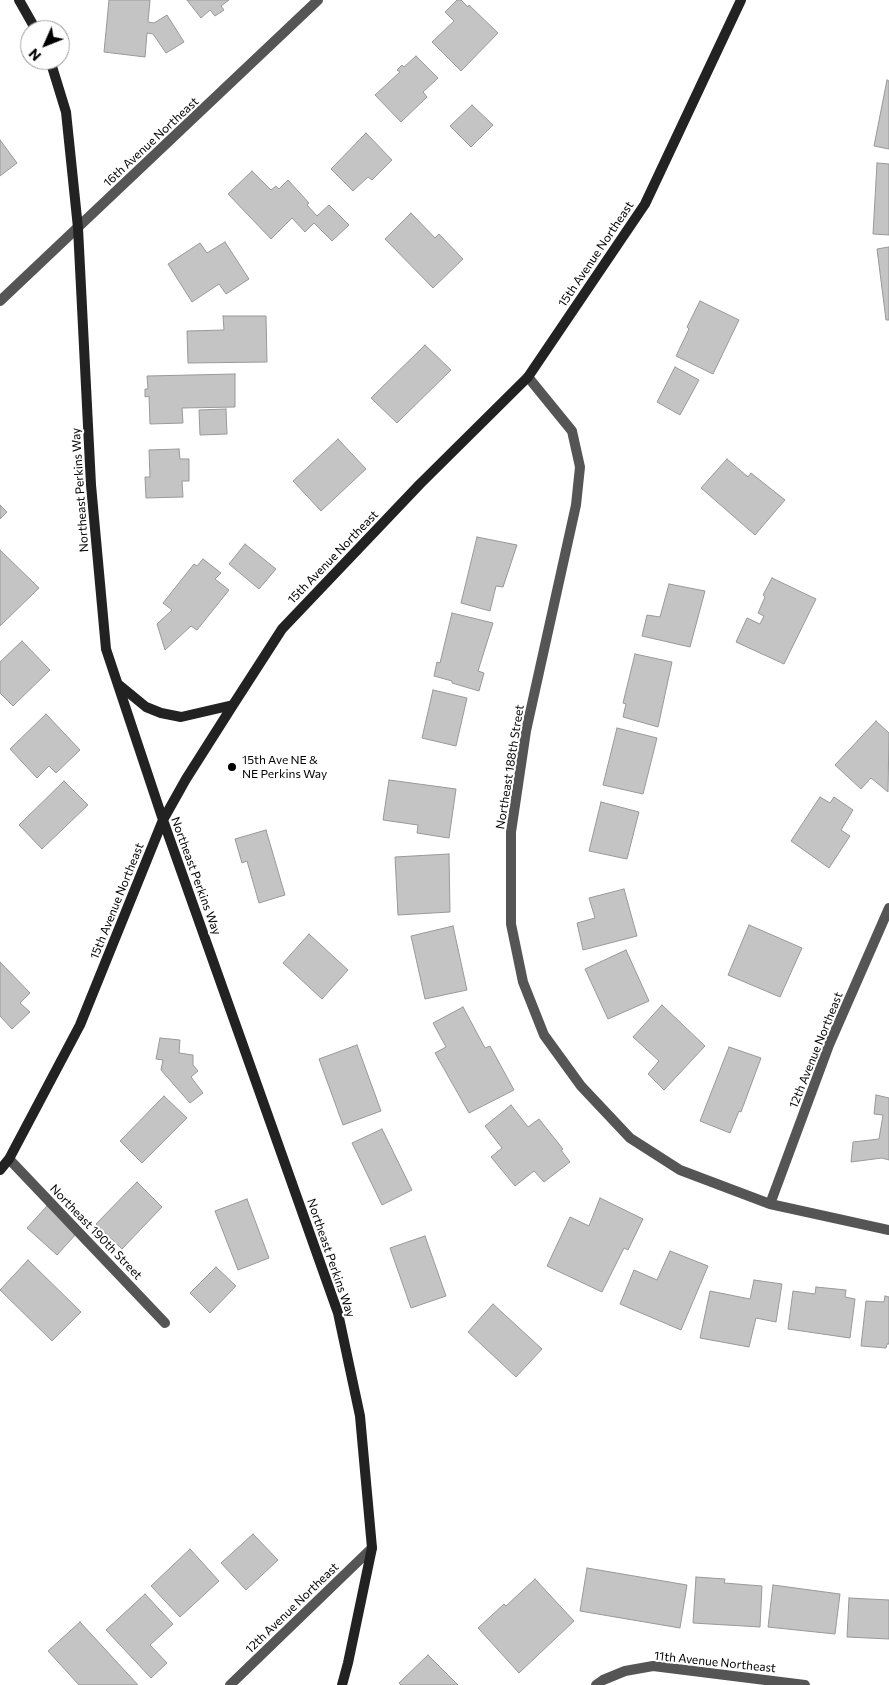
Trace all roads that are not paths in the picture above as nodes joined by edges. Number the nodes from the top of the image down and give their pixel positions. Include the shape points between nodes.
1 (19, 0) edge
2 (318, 0) edge
3 (741, 0) edge
4 (30, 20) edge
5 (53, 70) edge
6 (78, 228) junction
7 (0, 300) edge
8 (528, 377) junction
9 (118, 684) junction
10 (233, 704) junction
11 (163, 820) junction
12 (889, 908) edge
13 (9, 1160) junction
14 (0, 1170) edge
15 (770, 1204) junction
16 (889, 1230) edge
17 (165, 1323) dead end
18 (372, 1548) junction
19 (230, 1685) edge
20 (342, 1685) edge
21 (596, 1685) edge
22 (805, 1685) edge

1 - 4 main road
2 - 6 street, 16th Avenue Northeast
3 - 8 main road, 15th Avenue Northeast via 645,204
5 - 6 main road, Northeast Perkins Way via 66,112
6 - 7 street, 16th Avenue Northeast
6 - 9 main road, Northeast Perkins Way via 91,485 106,649
8 - 10 main road, 15th Avenue Northeast via 282,628
8 - 15 street, Northeast 188th Street via 572,431 580,467 576,505 526,731 511,832 511,924 523,982 544,1035 581,1086 630,1138 680,1170
9 - 10 main road via 146,707 181,717
9 - 11 main road, Northeast Perkins Way
10 - 11 main road, 15th Avenue Northeast
11 - 13 main road, 15th Avenue Northeast via 80,1025
11 - 18 main road, Northeast Perkins Way via 338,1313 360,1416
12 - 15 street, 12th Avenue Northeast via 829,1045
13 - 14 main road, 15th Avenue Northeast
13 - 17 street, Northeast 190th Street
15 - 16 street, Northeast 188th Street
18 - 19 street, 12th Avenue Northeast
18 - 20 main road, Northeast Perkins Way
21 - 22 street, 11th Avenue Northeast via 625,1670 653,1666

